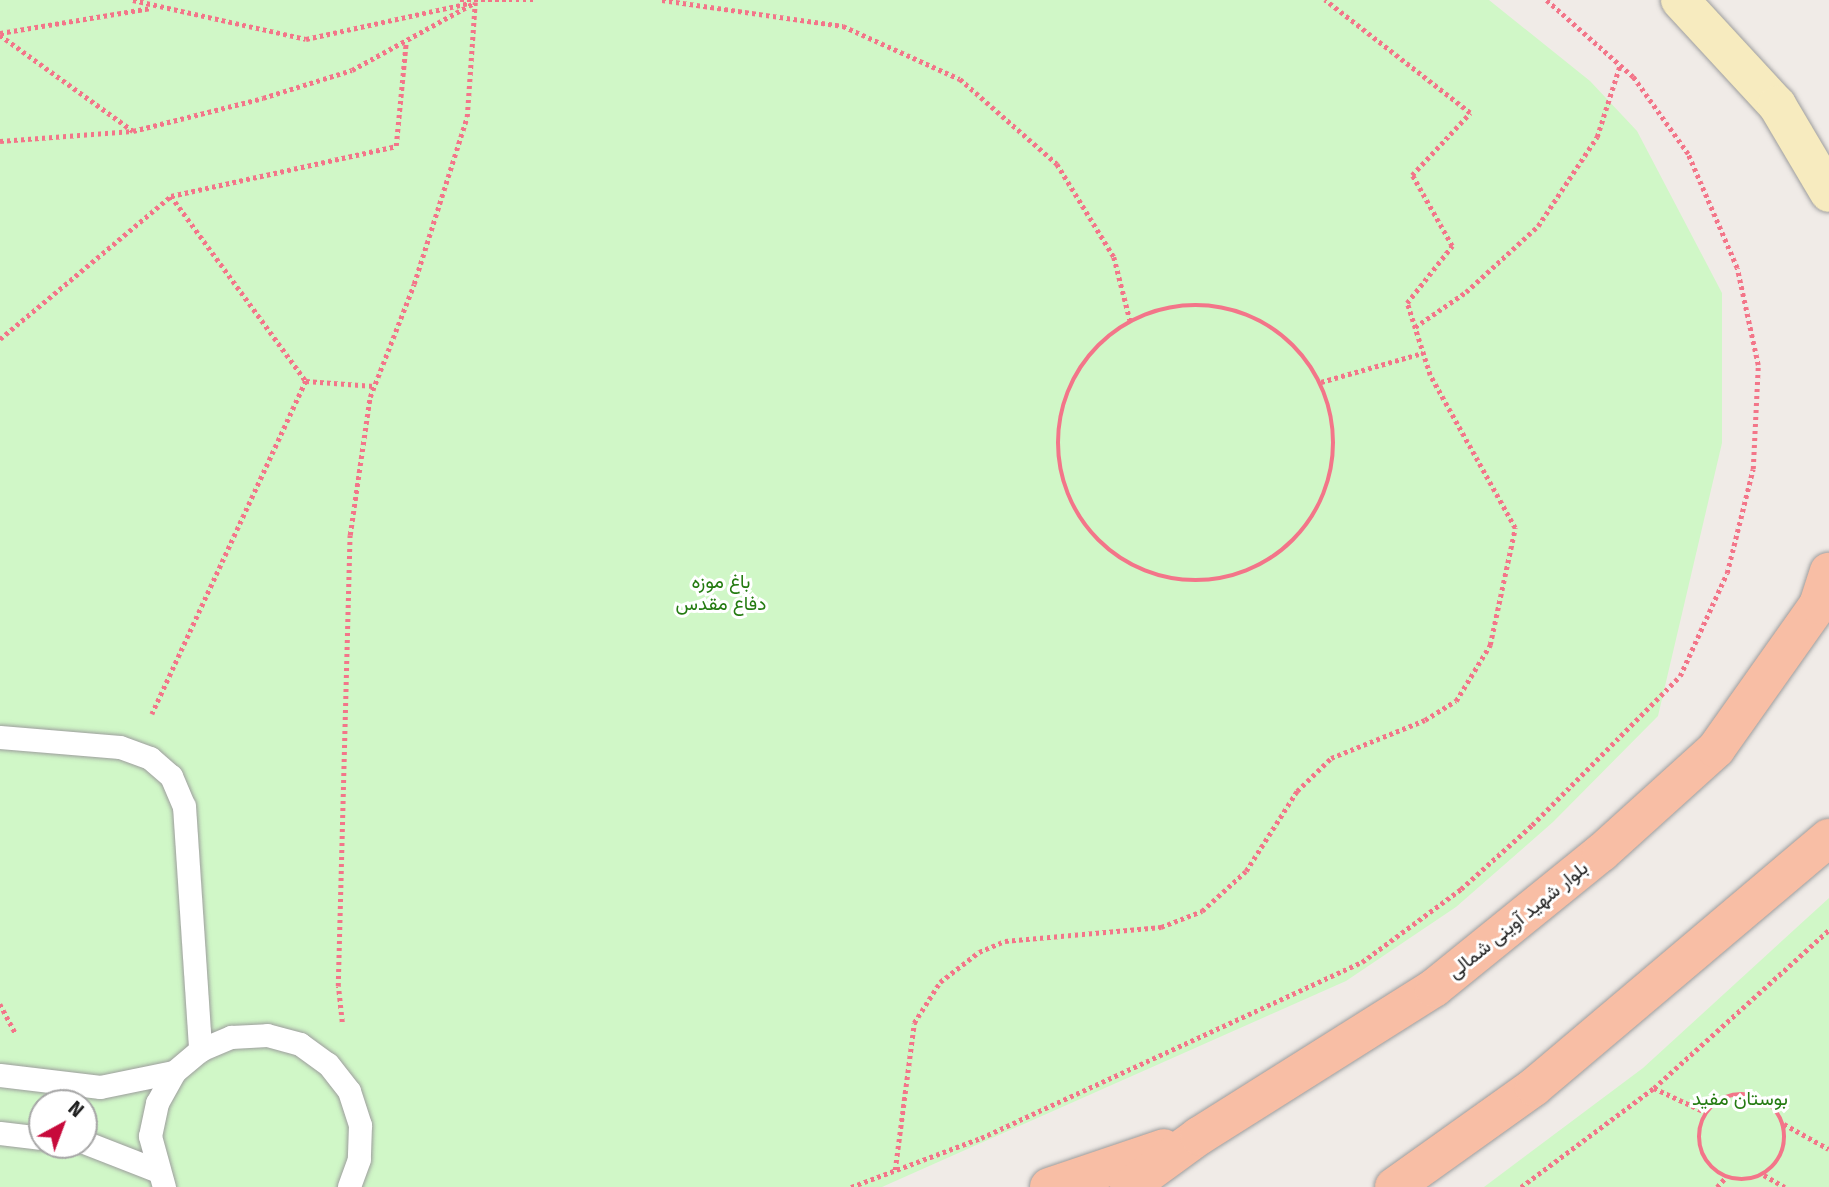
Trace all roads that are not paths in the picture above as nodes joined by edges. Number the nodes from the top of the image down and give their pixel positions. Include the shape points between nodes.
1 (1680, 0) edge
2 (1829, 193) edge
3 (1829, 572) edge
4 (0, 737) edge
5 (1829, 838) edge
6 (200, 1050) junction
7 (174, 1072) junction
8 (0, 1075) edge
9 (0, 1133) edge
10 (28, 1136) edge
11 (1199, 1136) junction
12 (98, 1149) edge
13 (160, 1179) edge
14 (349, 1187) edge
15 (1049, 1187) edge
16 (1129, 1187) edge
17 (1394, 1187) edge

1 - 2 main road via 1777,106
3 - 11 main road, بلوار شهید آوینی شمالی via 1818,605 1716,749 1601,853 1434,988
4 - 6 lane via 134,752 150,758 171,776 184,806
5 - 17 main road via 1534,1087
6 - 7 lane
6 - 14 lane via 231,1037 267,1035 300,1044 328,1064 349,1091 360,1125 359,1159
7 - 8 lane via 100,1087
7 - 13 lane via 157,1102 150,1136
9 - 10 lane
11 - 15 main road
11 - 16 main road, بلوار شهید آوینی شمالی
12 - 13 lane

